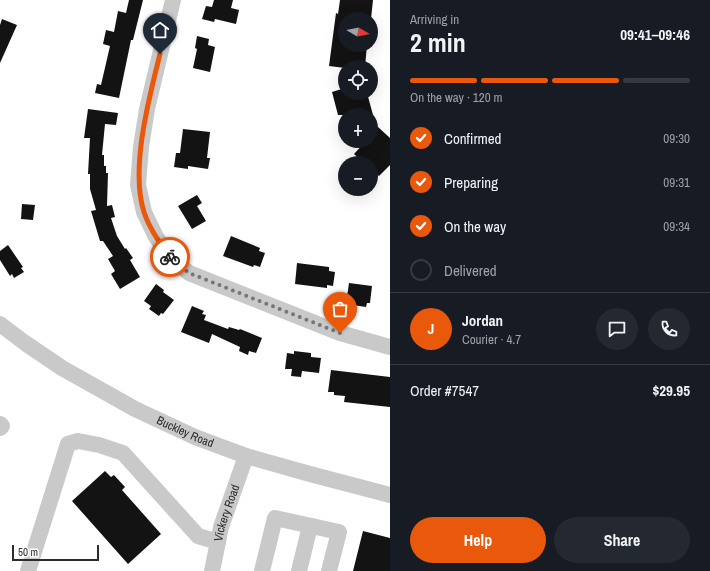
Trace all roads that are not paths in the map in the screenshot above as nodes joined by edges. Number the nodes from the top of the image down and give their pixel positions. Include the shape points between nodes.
1 (173, 0) edge
2 (0, 324) edge
3 (390, 347) edge
4 (0, 424) edge
5 (0, 428) edge
6 (246, 456) junction
7 (390, 495) edge
8 (310, 526) junction
9 (218, 542) junction
10 (28, 571) edge
11 (212, 571) edge
12 (262, 571) edge
13 (299, 571) edge
14 (329, 571) edge

1 - 3 street via 147,109 138,186 144,212 156,237 170,256 189,273 340,333
2 - 6 street, Buckley Road via 62,368 135,408 195,437
4 - 5 street
6 - 7 street, Buckley Road
6 - 9 street, Vickery Road
8 - 12 street via 275,518
8 - 13 street
8 - 14 street via 339,532
9 - 10 street via 198,536 123,453 78,441 68,444
9 - 11 street, Vickery Road

